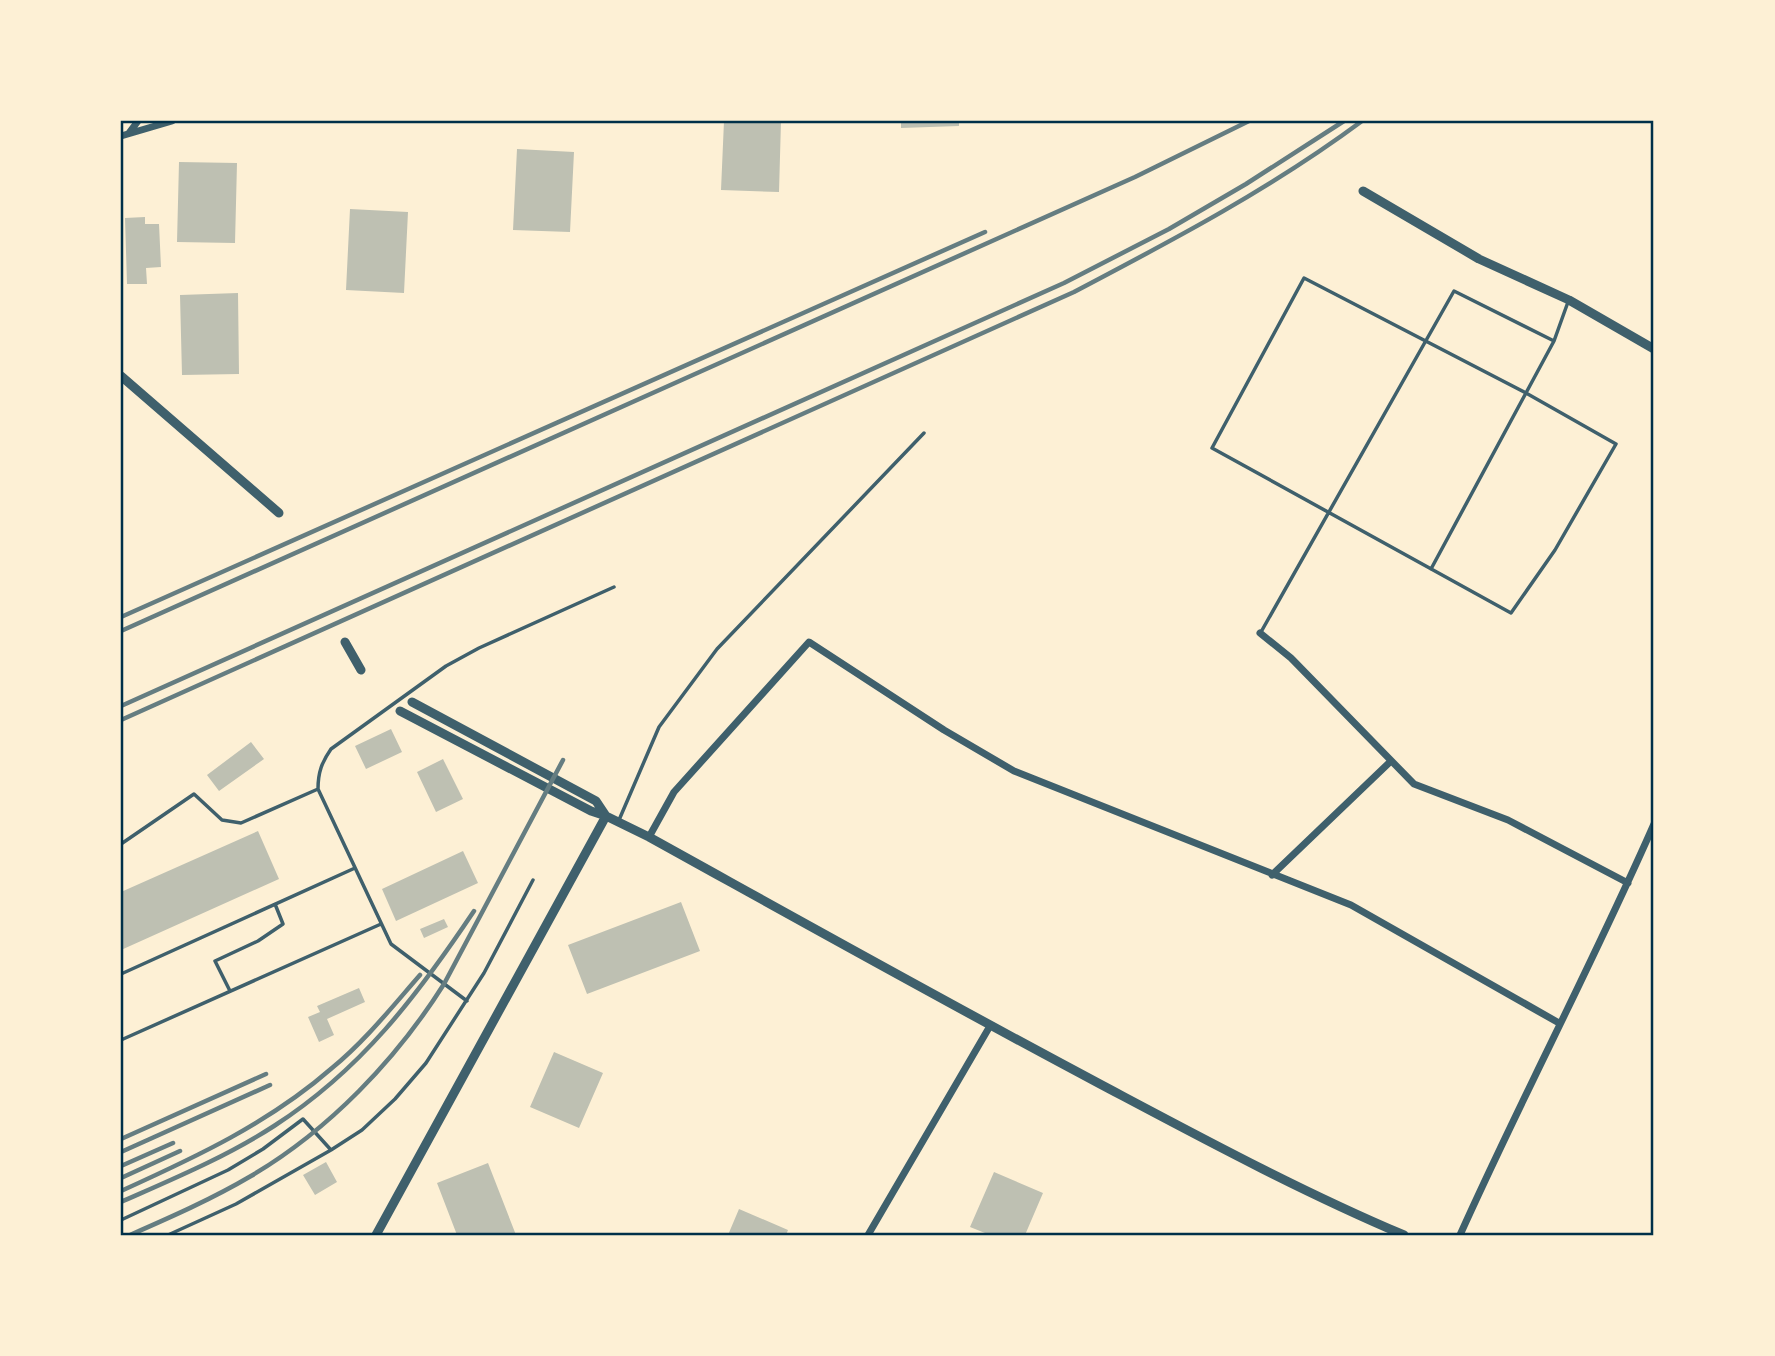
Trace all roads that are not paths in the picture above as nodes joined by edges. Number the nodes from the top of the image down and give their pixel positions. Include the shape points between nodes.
1 (138, 121) edge
2 (172, 121) edge
3 (129, 133) junction
4 (121, 136) edge
5 (1363, 191) dead end
6 (1569, 300) junction
7 (1424, 341) junction
8 (1554, 341) junction
9 (1654, 349) edge
10 (121, 376) edge
11 (1526, 393) junction
12 (924, 433) dead end
13 (279, 513) dead end
14 (1328, 513) junction
15 (1431, 569) junction
16 (614, 587) dead end
17 (1260, 633) joint
18 (345, 642) dead end
19 (361, 670) dead end
20 (412, 702) dead end
21 (400, 710) dead end
22 (1391, 761) junction
23 (318, 789) junction
24 (606, 816) junction
25 (619, 822) junction
26 (1654, 824) edge
27 (649, 837) junction
28 (121, 844) edge
29 (355, 869) junction
30 (1272, 875) junction
31 (533, 880) dead end
32 (1628, 883) junction
33 (275, 904) junction
34 (381, 924) junction
35 (121, 974) edge
36 (230, 991) junction
37 (467, 1000) junction
38 (1559, 1023) junction
39 (990, 1026) junction
40 (121, 1040) edge
41 (331, 1150) junction
42 (121, 1220) edge
43 (168, 1235) edge
44 (376, 1235) edge
45 (868, 1235) edge
46 (1404, 1235) edge
47 (1460, 1235) edge

1 - 3 street
2 - 3 street
3 - 4 street
5 - 6 street via 1479,259
6 - 8 lane
6 - 9 street
7 - 8 lane via 1454,290
7 - 11 lane
7 - 14 lane
7 - 14 lane via 1304,278 1212,448
8 - 11 lane
10 - 13 street
11 - 15 lane
11 - 15 lane via 1616,444 1555,550 1511,613
12 - 25 lane via 717,649 660,727
14 - 15 lane
14 - 17 lane
16 - 23 lane via 446,666 331,749 318,773
17 - 22 street
18 - 19 street
20 - 24 street via 596,801
21 - 24 street
22 - 30 street
22 - 32 street via 1414,784 1508,820
23 - 28 lane via 241,823 222,820 194,794
23 - 29 lane
24 - 25 street
24 - 44 street
25 - 27 street
26 - 32 street
27 - 30 street via 674,792 809,642 1014,771
27 - 39 street
29 - 33 lane
29 - 34 lane
30 - 38 street via 1351,905
31 - 37 lane
32 - 38 street
33 - 35 lane
33 - 36 lane via 283,924 215,961
34 - 36 lane
34 - 37 lane via 390,944
36 - 40 lane
37 - 41 lane via 426,1063 395,1099 362,1130
38 - 47 street
39 - 45 street
39 - 46 street via 1345,1210
41 - 42 lane via 303,1119 228,1170
41 - 43 lane

